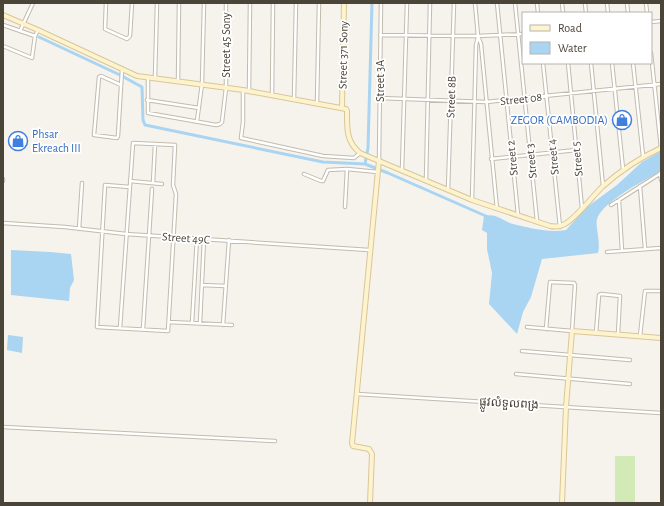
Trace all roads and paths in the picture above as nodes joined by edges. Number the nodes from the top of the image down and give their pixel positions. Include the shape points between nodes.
1 (33, 3) edge
2 (106, 3) edge
3 (132, 3) edge
4 (157, 3) edge
5 (179, 3) edge
6 (204, 3) edge
7 (226, 3) edge
8 (250, 3) edge
9 (273, 3) edge
10 (296, 3) edge
11 (319, 3) edge
12 (344, 3) edge
13 (381, 3) edge
14 (407, 3) edge
15 (430, 3) edge
16 (454, 3) edge
17 (475, 3) edge
18 (496, 3) edge
19 (515, 3) edge
20 (3, 15) edge
21 (24, 23) junction
22 (3, 25) edge
23 (38, 30) junction
24 (20, 31) junction
25 (522, 34) edge
26 (380, 35) junction
27 (406, 35) junction
28 (518, 35) junction
29 (35, 36) junction
30 (430, 36) junction
31 (453, 36) junction
32 (478, 36) junction
33 (500, 36) junction
34 (3, 46) edge
35 (543, 64) edge
36 (568, 64) edge
37 (591, 64) edge
38 (612, 64) edge
39 (633, 64) edge
40 (652, 64) edge
41 (122, 71) junction
42 (148, 78) junction
43 (155, 78) junction
44 (178, 81) junction
45 (121, 84) junction
46 (202, 84) junction
47 (661, 84) edge
48 (654, 85) junction
49 (635, 87) junction
50 (226, 88) junction
51 (615, 89) junction
52 (243, 90) junction
53 (249, 91) junction
54 (594, 91) junction
55 (571, 94) junction
56 (272, 95) junction
57 (546, 96) junction
58 (380, 98) junction
59 (294, 99) junction
60 (404, 99) junction
61 (524, 99) junction
62 (147, 100) junction
63 (427, 100) junction
64 (451, 100) junction
65 (506, 101) junction
66 (475, 102) junction
67 (486, 102) junction
68 (317, 103) junction
69 (199, 108) junction
70 (342, 108) junction
71 (197, 121) junction
72 (155, 144) junction
73 (661, 148) edge
74 (576, 150) junction
75 (552, 152) junction
76 (360, 153) junction
77 (530, 155) junction
78 (643, 156) junction
79 (512, 157) junction
80 (491, 159) junction
81 (379, 160) junction
82 (623, 169) junction
83 (347, 170) junction
84 (378, 170) junction
85 (402, 170) junction
86 (661, 173) edge
87 (304, 174) dead end
88 (426, 180) junction
89 (661, 180) edge
90 (130, 181) junction
91 (82, 183) dead end
92 (153, 183) junction
93 (162, 184) dead end
94 (603, 186) junction
95 (640, 186) junction
96 (130, 187) junction
97 (152, 189) dead end
98 (448, 190) junction
99 (472, 200) junction
100 (619, 200) junction
101 (610, 205) dead end
102 (345, 207) dead end
103 (582, 208) junction
104 (497, 210) junction
105 (518, 217) junction
106 (3, 223) edge
107 (537, 223) junction
108 (560, 227) junction
109 (79, 229) junction
110 (103, 232) junction
111 (126, 234) junction
112 (149, 235) junction
113 (174, 237) junction
114 (197, 238) junction
115 (204, 239) junction
116 (229, 240) junction
117 (661, 248) edge
118 (644, 249) junction
119 (370, 250) junction
120 (622, 251) junction
121 (607, 252) dead end
122 (194, 281) junction
123 (202, 285) junction
124 (226, 286) junction
125 (194, 288) junction
126 (661, 290) edge
127 (169, 322) junction
128 (192, 323) junction
129 (200, 324) junction
130 (223, 325) junction
131 (232, 325) dead end
132 (527, 327) dead end
133 (120, 328) junction
134 (546, 329) junction
135 (143, 330) junction
136 (572, 331) junction
137 (596, 333) junction
138 (618, 335) junction
139 (640, 337) junction
140 (661, 338) edge
141 (522, 351) dead end
142 (570, 355) junction
143 (630, 360) dead end
144 (516, 374) dead end
145 (568, 378) junction
146 (630, 384) dead end
147 (357, 394) junction
148 (566, 407) junction
149 (661, 413) edge
150 (3, 427) edge
151 (276, 441) dead end
152 (370, 503) edge
153 (562, 503) edge

1 - 21 street
2 - 3 street via 105,29 127,39 130,36
4 - 43 street
5 - 44 street
6 - 46 street
7 - 50 street, Street 45 Sony
8 - 53 street
9 - 56 street
10 - 59 street
11 - 68 street
12 - 70 street, Street 371 Sony
13 - 26 street, Street 3A
14 - 27 street
15 - 30 street
16 - 31 street, Street 8B
17 - 32 street
18 - 33 street, Street 2
19 - 28 street, Street 3
20 - 21 street
21 - 23 street
21 - 24 street
22 - 24 street
23 - 29 street
23 - 41 street
24 - 29 street
25 - 28 street
26 - 27 street
26 - 58 street, Street 3A
27 - 30 street
27 - 60 street
28 - 33 street
28 - 61 street, Street 3
29 - 34 street via 32,58
30 - 31 street
30 - 63 street
31 - 32 street
31 - 64 street, Street 8B
32 - 33 street
32 - 66 street
32 - 67 street via 481,44
33 - 65 street, Street 2
35 - 57 street, Street 4
36 - 55 street, Street 5
37 - 54 street
38 - 51 street
39 - 49 street
40 - 48 street
41 - 42 street
41 - 45 street
42 - 43 street
42 - 62 street
43 - 44 street
44 - 46 street
45 - 45 street via 99,76 94,136 117,138
46 - 50 street
46 - 69 street
47 - 48 street, Street 08
48 - 49 street, Street 08
48 - 73 street
49 - 51 street, Street 08
49 - 78 street
50 - 52 street
50 - 71 street, Street 45 Sony via 222,122 216,125
51 - 54 street, Street 08
51 - 82 street
52 - 53 street
52 - 76 street via 241,138 323,156 354,158
53 - 56 street
54 - 55 street, Street 08
54 - 94 street
55 - 57 street, Street 08
55 - 74 street, Street 5
56 - 59 street
57 - 61 street, Street 08
57 - 75 street, Street 4
58 - 60 street, Street 08
58 - 81 street, Street 3A
59 - 68 street
60 - 63 street, Street 08
60 - 85 street
61 - 65 street, Street 08
61 - 77 street, Street 3
62 - 69 street
62 - 71 street via 147,112 151,115
63 - 64 street, Street 08
63 - 88 street
64 - 66 street, Street 08
64 - 98 street, Street 8B
65 - 67 street, Street 08
65 - 79 street, Street 2
66 - 67 street, Street 08
66 - 99 street
67 - 80 street
68 - 70 street
69 - 71 street
70 - 76 street, Street 371 Sony via 347,111 350,142
72 - 90 street via 133,143
72 - 92 street
72 - 113 street via 176,146 173,185 176,194
73 - 78 street
74 - 75 street
74 - 103 street, Street 5
75 - 77 street
75 - 108 street, Street 4
76 - 81 street
77 - 79 street
77 - 107 street, Street 3
78 - 82 street
79 - 80 street
79 - 105 street, Street 2
80 - 104 street
81 - 84 street
81 - 85 street
82 - 94 street
83 - 84 street
83 - 87 street via 328,170 323,181
83 - 102 street
84 - 119 street
85 - 88 street
86 - 89 street
86 - 95 street
88 - 98 street
90 - 92 street
90 - 96 street
91 - 109 street
92 - 93 street
94 - 103 street
95 - 100 street
95 - 118 street
96 - 110 street via 105,185
96 - 111 street
97 - 112 street
98 - 99 street
99 - 104 street
100 - 101 street
100 - 120 street
103 - 108 street
104 - 105 street
105 - 107 street
106 - 109 street, Street 49C
107 - 108 street
109 - 110 street, Street 49C
110 - 111 street, Street 49C
110 - 133 street via 97,327
111 - 112 street, Street 49C
111 - 133 street
112 - 113 street, Street 49C
112 - 135 street
113 - 114 street, Street 49C
113 - 127 street
114 - 115 street, Street 49C
114 - 122 street
115 - 116 street, Street 49C
115 - 123 street
116 - 119 street, Street 49C
116 - 124 street
117 - 118 street
118 - 120 street
119 - 147 street
120 - 121 street
122 - 123 street
122 - 125 street
123 - 124 street
123 - 125 street
123 - 129 street
124 - 130 street
125 - 128 street
126 - 139 street via 645,292
127 - 128 street
127 - 135 street via 168,330
128 - 129 street
129 - 130 street
130 - 131 street
132 - 134 street
133 - 135 street
134 - 136 street
134 - 136 street via 550,282 574,283
136 - 137 street
136 - 142 street
137 - 138 street
137 - 138 street via 601,294 620,296
138 - 139 street
139 - 140 street
141 - 142 street
142 - 143 street
142 - 145 street
144 - 145 street
145 - 146 street
145 - 148 street
147 - 148 street, ផ្លូវលំទួលពង្រ
147 - 152 street via 352,444 369,449 372,454
148 - 149 street, ផ្លូវលំទួលពង្រ
148 - 153 street
150 - 151 street

